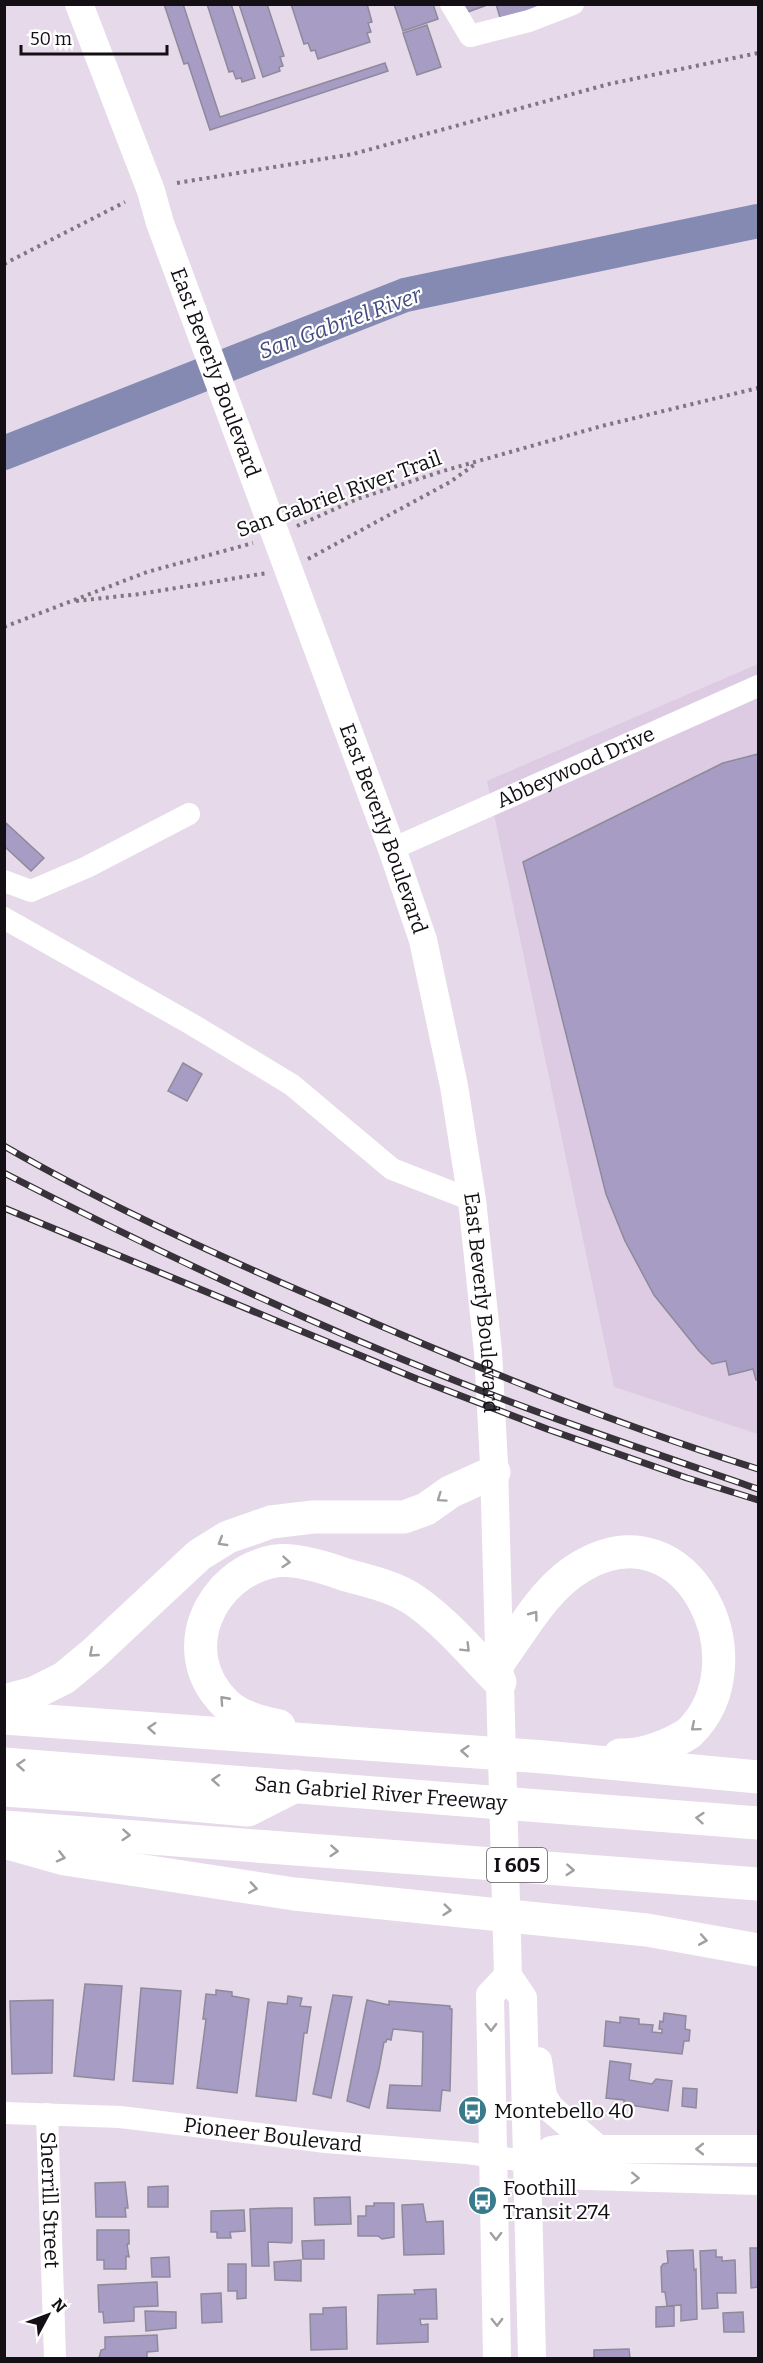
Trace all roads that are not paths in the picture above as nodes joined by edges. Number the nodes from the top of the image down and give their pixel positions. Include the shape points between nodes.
1 (79, 4) edge
2 (451, 4) edge
3 (573, 4) edge
4 (759, 686) edge
5 (189, 814) dead end
6 (392, 849) junction
7 (4, 881) edge
8 (4, 918) edge
9 (472, 1200) junction
10 (494, 1468) junction
11 (500, 1679) junction
12 (4, 1701) edge
13 (4, 1718) edge
14 (378, 1744) junction
15 (544, 1757) junction
16 (4, 1764) edge
17 (759, 1777) edge
18 (295, 1786) junction
19 (4, 1790) edge
20 (4, 1803) edge
21 (759, 1823) edge
22 (4, 1827) edge
23 (4, 1842) edge
24 (276, 1846) junction
25 (759, 1884) edge
26 (759, 1950) edge
27 (508, 1976) junction
28 (524, 2022) junction
29 (4, 2113) edge
30 (48, 2114) junction
31 (598, 2150) junction
32 (759, 2150) edge
33 (493, 2157) junction
34 (533, 2161) junction
35 (759, 2181) edge
36 (55, 2358) edge
37 (497, 2358) edge
38 (532, 2358) edge

1 - 6 main road, East Beverly Boulevard
2 - 3 street via 470,36 529,21
4 - 6 street, Abbeywood Drive
5 - 7 street via 31,891
6 - 9 main road, East Beverly Boulevard via 423,940 454,1086
8 - 9 street via 292,1085 392,1169
9 - 10 main road, East Beverly Boulevard via 488,1352
10 - 11 main road, East Beverly Boulevard
10 -> 12 highway via 426,1509 404,1517 313,1517 271,1522 228,1537 199,1555 63,1678 34,1693
14 -> 11 highway via 255,1722 225,1704 207,1677 201,1653 203,1621 219,1593 246,1570 277,1561 317,1566 385,1586 431,1613
11 -> 15 highway via 544,1600 582,1566 604,1556 634,1552 665,1559 694,1574 712,1595 730,1641 730,1668 719,1701 699,1726 677,1741 625,1755 580,1752
11 - 27 main road, East Beverly Boulevard
14 -> 13 highway
15 -> 14 highway
15 - 17 highway
18 -> 16 highway, San Gabriel River Freeway
18 - 19 highway via 248,1810
21 -> 18 highway, San Gabriel River Freeway
20 - 24 highway via 250,1822
22 -> 24 highway, I 605
23 -> 26 highway via 65,1859 294,1894 647,1930
24 -> 25 highway, I 605
27 - 28 main road via 523,1998
27 -> 33 main road via 490,1995
28 - 31 main road via 537,2055 543,2096 561,2120
28 - 34 main road
29 - 30 street, Pioneer Boulevard
30 - 33 street, Pioneer Boulevard via 120,2117
30 - 36 street, Sherrill Street
32 -> 31 main road
31 - 34 main road via 550,2150
33 - 34 street, Pioneer Boulevard
33 -> 37 main road
34 -> 35 main road, Pioneer Boulevard via 552,2175
34 - 38 main road

